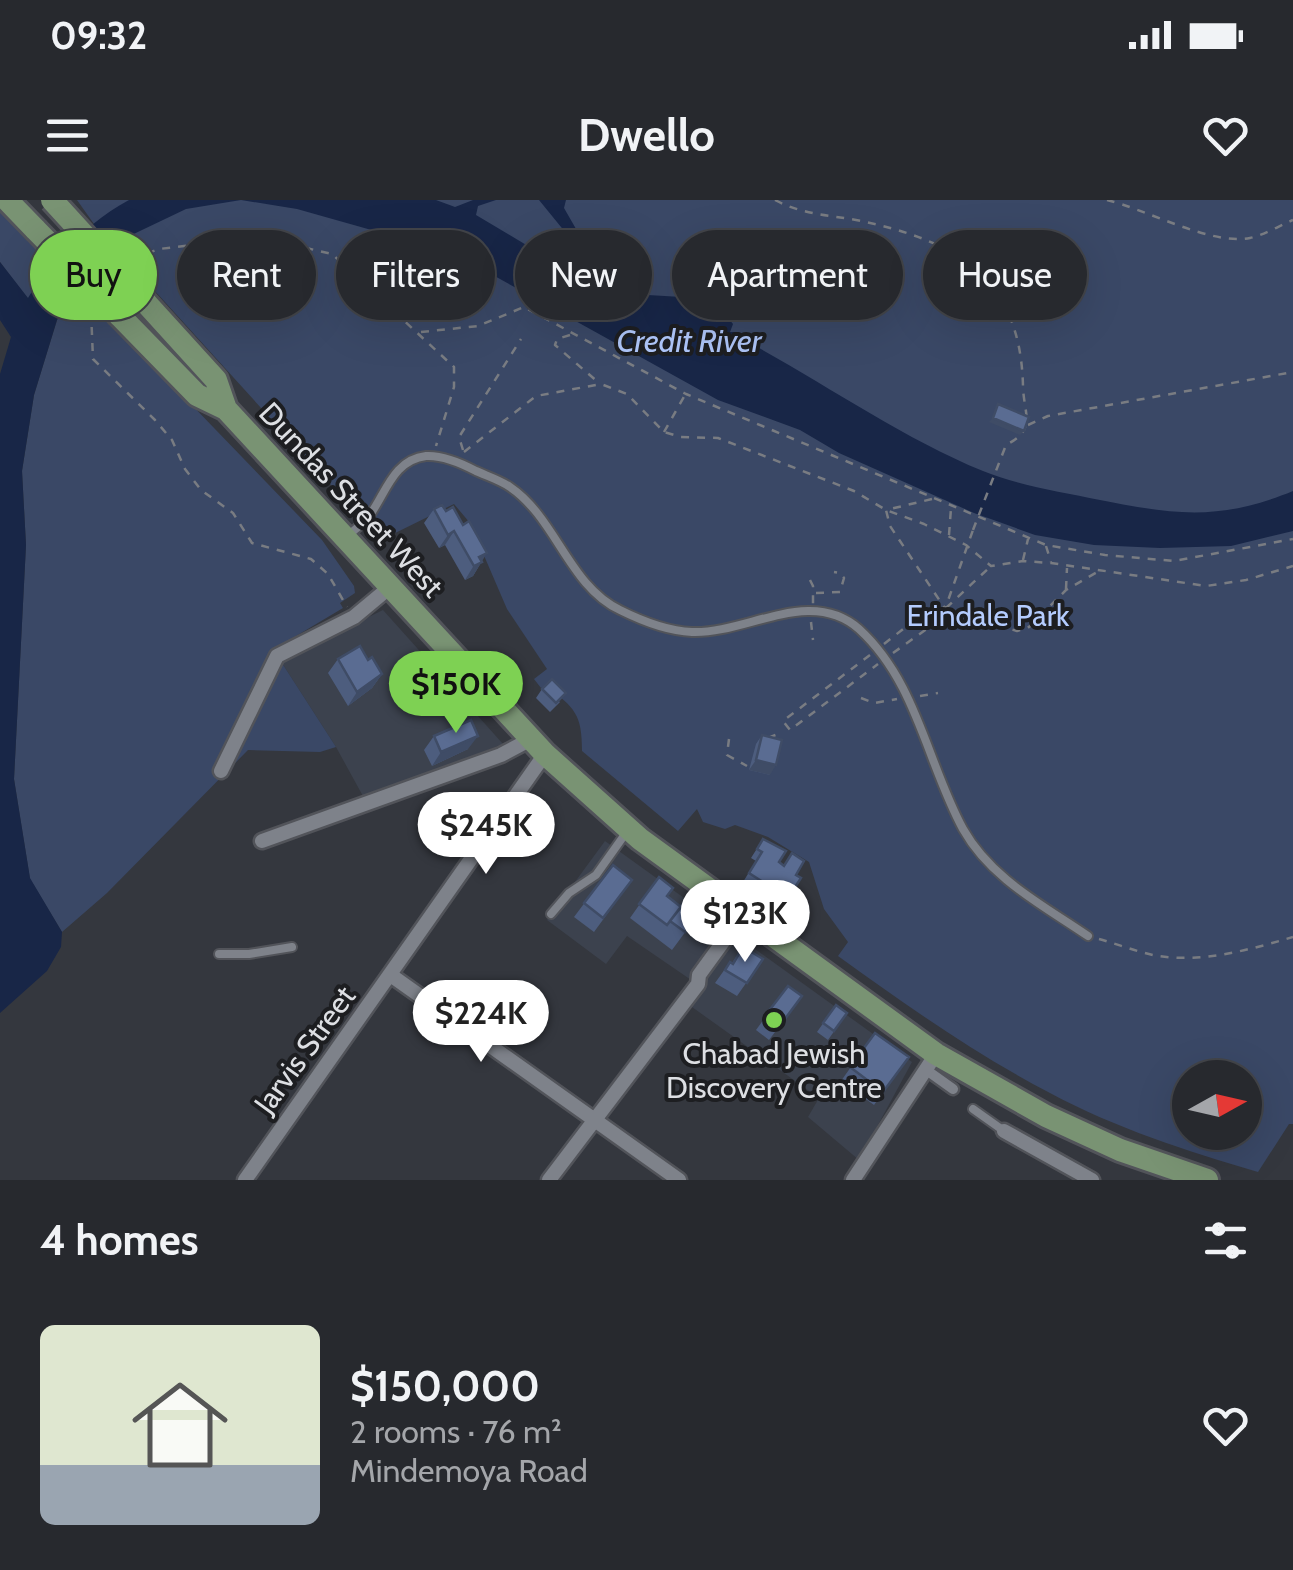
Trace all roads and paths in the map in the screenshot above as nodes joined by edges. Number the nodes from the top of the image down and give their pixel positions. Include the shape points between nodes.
1 (7, 200) edge
2 (52, 200) edge
3 (775, 200) edge
4 (1107, 200) edge
5 (1293, 220) edge
6 (332, 254) dead end
7 (419, 332) junction
8 (572, 334) junction
9 (520, 339) dead end
10 (1293, 372) edge
11 (600, 384) junction
12 (686, 394) junction
13 (226, 409) junction
14 (1027, 425) junction
15 (664, 432) junction
16 (464, 452) junction
17 (433, 457) junction
18 (454, 460) junction
19 (933, 499) junction
20 (951, 507) junction
21 (886, 510) junction
22 (949, 536) junction
23 (346, 538) junction
24 (1028, 538) junction
25 (1293, 538) edge
26 (1046, 544) junction
27 (966, 545) junction
28 (1023, 561) junction
29 (1052, 564) junction
30 (991, 566) junction
31 (1067, 566) junction
32 (1293, 566) edge
33 (1098, 571) junction
34 (834, 572) dead end
35 (810, 580) dead end
36 (390, 587) junction
37 (1066, 590) junction
38 (813, 594) junction
39 (812, 609) junction
40 (945, 609) junction
41 (813, 640) dead end
42 (878, 649) junction
43 (886, 658) junction
44 (437, 662) dead end
45 (406, 683) dead end
46 (778, 734) edge
47 (729, 739) dead end
48 (764, 744) edge
49 (538, 746) junction
50 (747, 766) dead end
51 (221, 770) dead end
52 (628, 829) junction
53 (262, 841) dead end
54 (744, 913) junction
55 (552, 914) dead end
56 (1088, 936) joint
57 (1293, 937) edge
58 (292, 947) dead end
59 (219, 954) dead end
60 (392, 976) junction
61 (930, 1062) junction
62 (952, 1089) dead end
63 (974, 1109) dead end
64 (595, 1119) junction
65 (1004, 1131) joint
66 (251, 1178) edge
67 (549, 1180) edge
68 (679, 1180) edge
69 (853, 1180) edge
70 (1092, 1180) edge
71 (1207, 1180) edge

1 - 13 main road, Dundas Street West, bridge via 197,395
2 - 13 main road, Dundas Street West, bridge via 216,380
3 - 14 path via 796,211 926,240 983,276 1010,314 1022,355
4 - 5 path via 1230,239
6 - 7 path
7 - 8 path via 478,326 524,307
7 - 17 path via 454,366
8 - 11 path via 556,345
8 - 12 path
9 - 16 path via 459,437
10 - 14 path
11 - 15 path via 627,394
11 - 16 path via 536,396
12 - 15 path
12 - 19 path
13 - 23 main road, Dundas Street West
14 - 27 path, bridge via 1006,444
15 - 21 path via 718,438
16 - 18 path
17 - 18 lane
17 - 23 lane via 397,470 367,519
18 - 39 lane via 512,488 590,588 646,623 692,632
19 - 20 path
19 - 21 path
20 - 22 path
20 - 24 path
21 - 22 path
21 - 40 path
22 - 27 path
23 - 36 main road, Dundas Street West
24 - 26 path
24 - 28 path
25 - 26 path via 1174,560
26 - 29 path
27 - 30 path
27 - 40 path
28 - 29 path
28 - 30 path
29 - 31 path
30 - 40 path
31 - 33 path
31 - 37 path
32 - 33 path via 1206,586
33 - 37 path
34 - 38 path via 844,578 840,592
35 - 38 path
36 - 49 main road, Dundas Street West
36 - 51 street via 354,617 278,656
37 - 40 path via 1017,631
38 - 39 path
39 - 41 path
39 - 42 lane via 847,620
40 - 42 path via 930,608
40 - 43 path
42 - 43 lane
42 - 43 path via 782,721 790,730
43 - 56 lane via 963,830 1009,884
44 - 45 path
46 - 48 path
47 - 50 path via 727,755
49 - 52 main road, Dundas Street West
49 - 53 street
49 - 60 street, Jarvis Street
52 - 54 main road, Dundas Street West
52 - 55 lane via 596,875 568,893
54 - 61 main road, Dundas Street West
54 - 64 street
56 - 57 path via 1155,956 1204,957
58 - 59 lane
60 - 64 street
60 - 66 street, Jarvis Street
61 - 62 street
61 - 69 street
61 - 71 main road, Dundas Street West via 1120,1150
63 - 65 lane
64 - 67 street
64 - 68 street
65 - 70 street

